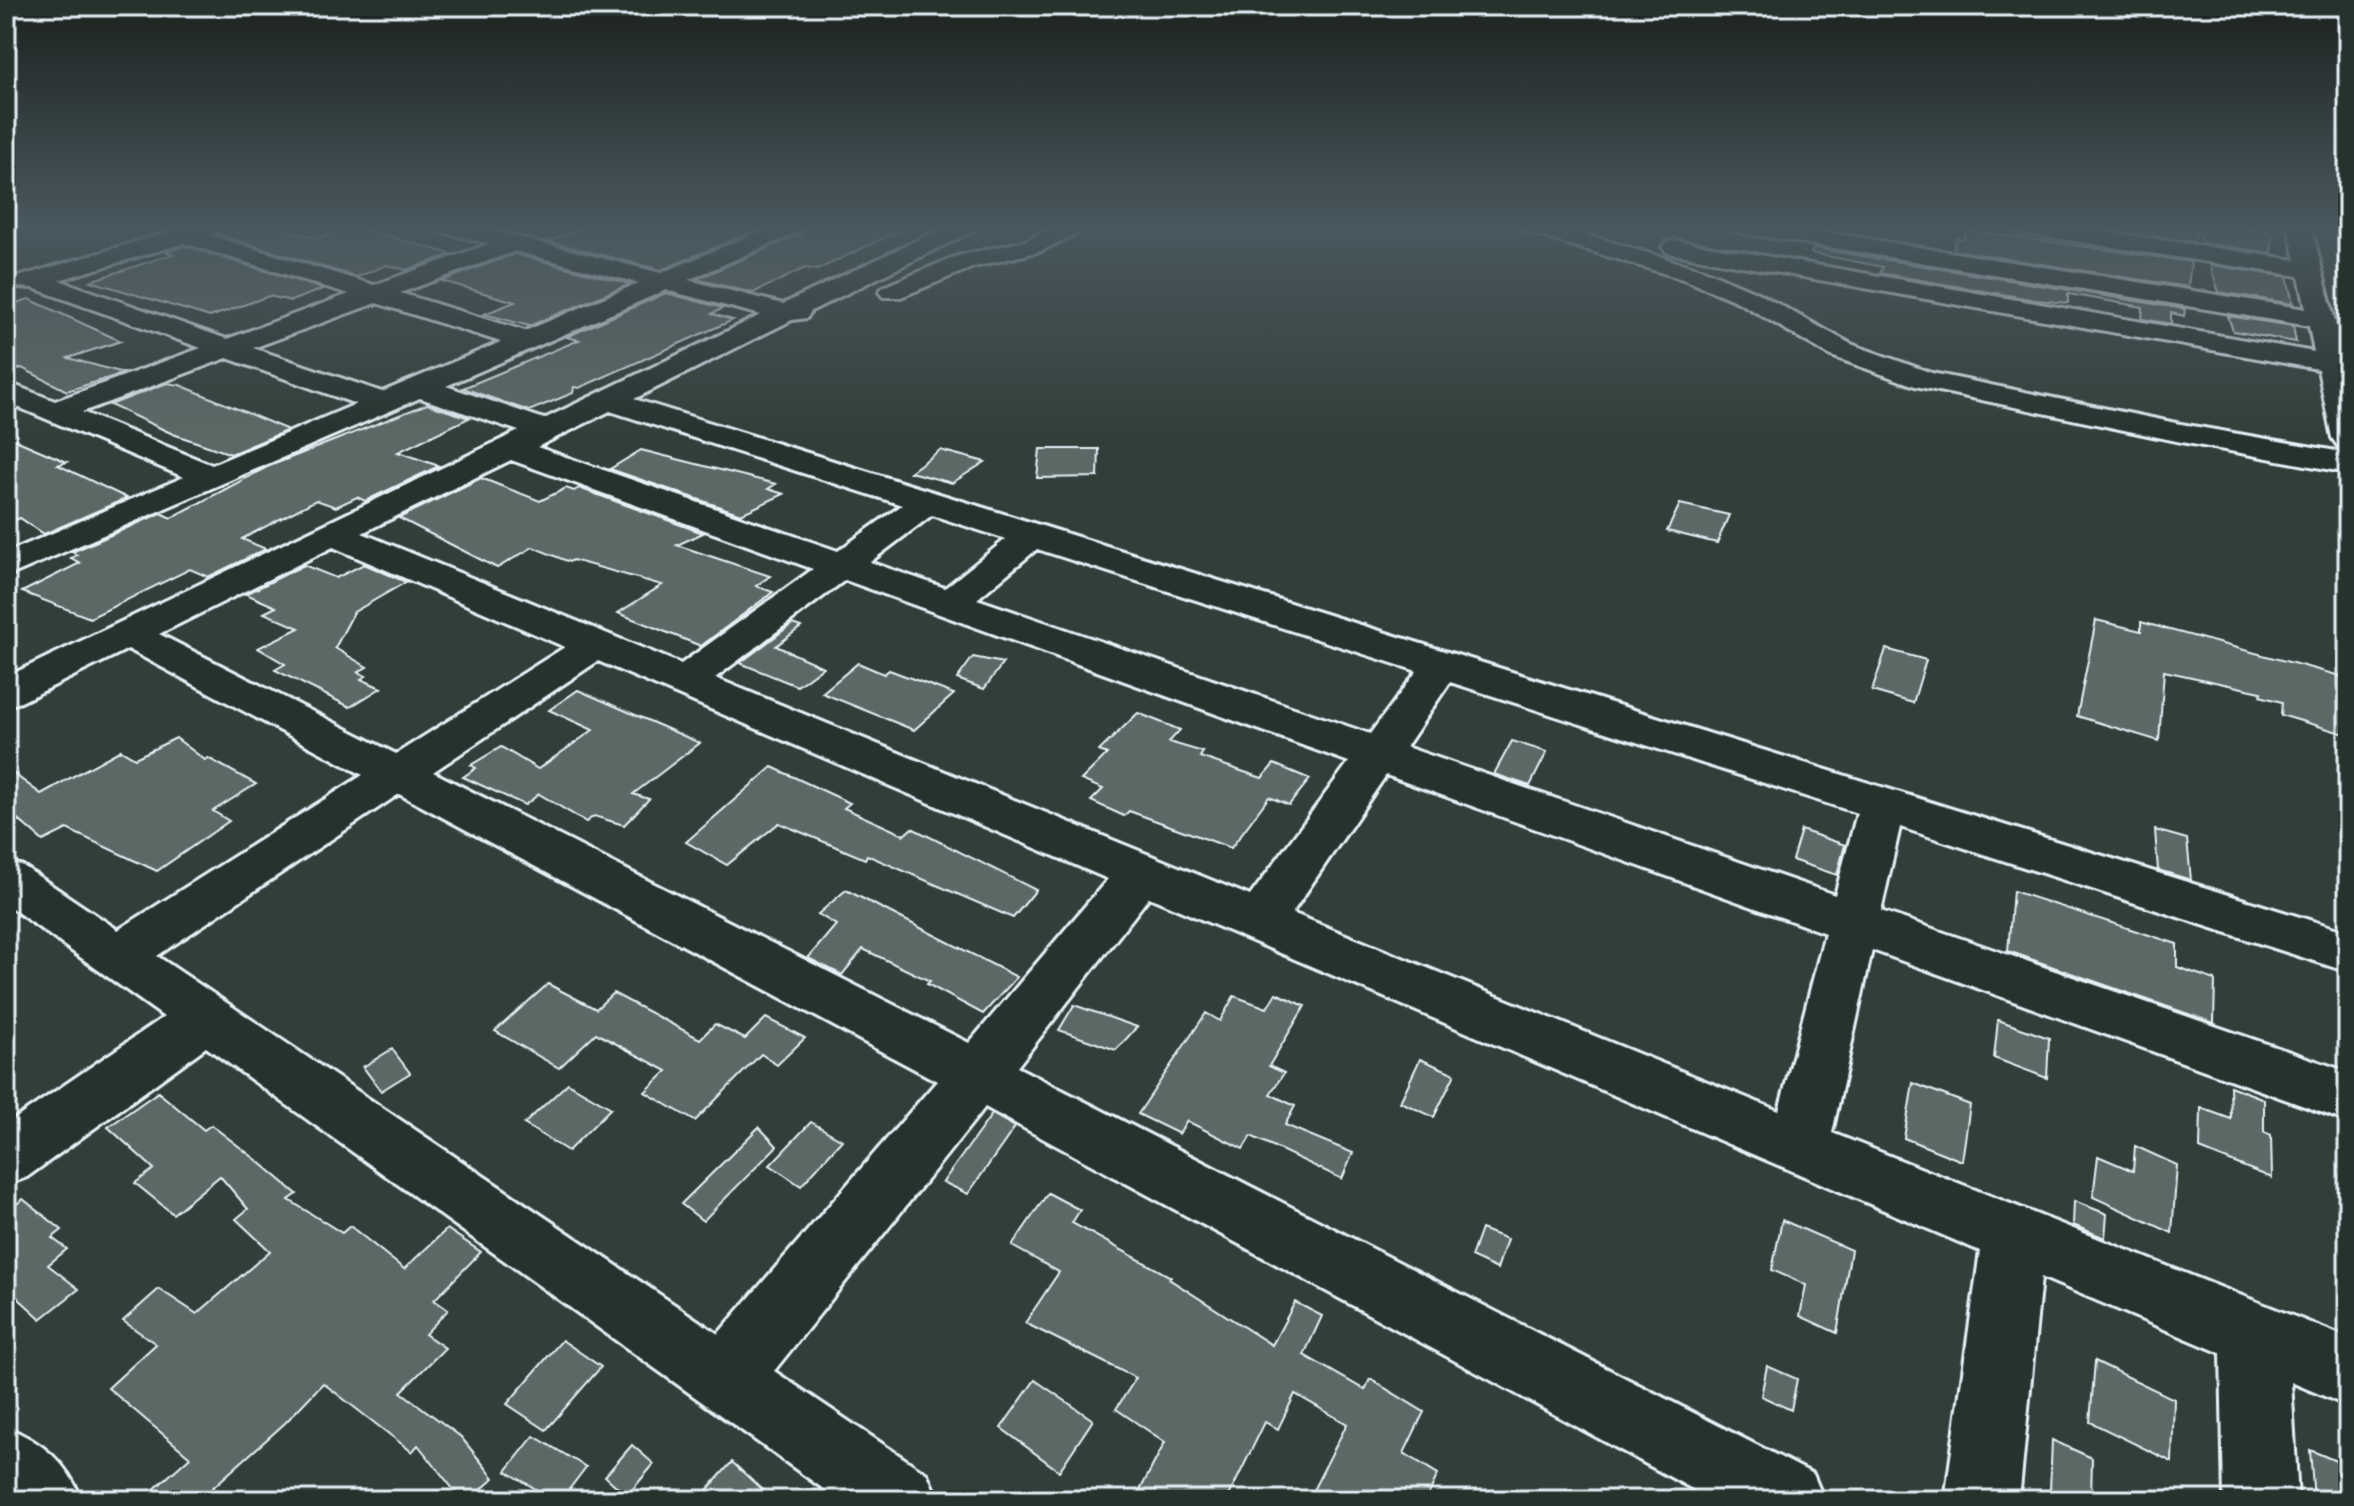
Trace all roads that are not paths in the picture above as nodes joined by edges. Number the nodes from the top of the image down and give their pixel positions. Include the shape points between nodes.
1 (80, 296) edge
2 (370, 296) edge
3 (383, 296) edge
4 (630, 296) edge
5 (719, 296) edge
6 (820, 296) edge
7 (879, 296) edge
8 (1745, 296) edge
9 (1951, 296) edge
10 (2322, 296) edge
11 (785, 313) junction
12 (527, 341) junction
13 (227, 348) junction
14 (2330, 363) junction
15 (418, 387) junction
16 (6, 391) edge
17 (607, 400) junction
18 (383, 403) junction
19 (55, 411) junction
20 (2348, 438) edge
21 (528, 439) junction
22 (2348, 463) edge
23 (212, 477) junction
24 (928, 502) junction
25 (332, 534) junction
26 (1032, 535) junction
27 (842, 565) junction
28 (6, 566) edge
29 (949, 603) junction
30 (129, 634) junction
31 (597, 644) junction
32 (1442, 665) junction
33 (684, 681) junction
34 (6, 693) edge
35 (1376, 754) junction
36 (397, 773) junction
37 (1882, 804) junction
38 (1141, 872) junction
39 (6, 879) edge
40 (1259, 921) junction
41 (1854, 923) junction
42 (2348, 952) edge
43 (118, 956) junction
44 (206, 1018) junction
45 (977, 1075) junction
46 (2348, 1097) edge
47 (1799, 1147) junction
48 (6, 1158) edge
49 (2014, 1233) junction
50 (2254, 1332) junction
51 (2348, 1372) edge
52 (725, 1378) junction
53 (6, 1463) edge
54 (897, 1499) edge
55 (45, 1500) edge
56 (1787, 1500) edge
57 (1982, 1500) edge
58 (2261, 1500) edge

1 - 13 street
2 - 13 street
3 - 12 street
4 - 12 street
5 - 11 street
6 - 11 street
7 - 11 street
8 - 22 street via 1841,350 1925,380
9 - 14 street
10 - 14 street
11 - 17 street
12 - 15 street
13 - 18 street
13 - 19 street
14 - 20 street
15 - 18 street
15 - 21 street
16 - 19 street
17 - 21 street
17 - 24 street
18 - 23 street
19 - 23 street
21 - 25 street
21 - 27 street
23 - 28 street
24 - 26 street
24 - 27 street
25 - 30 street
25 - 31 street
26 - 29 street
26 - 32 street
27 - 29 street
27 - 33 street
29 - 35 street
30 - 34 street
30 - 36 street
31 - 33 street
31 - 36 street
32 - 35 street
32 - 37 street
33 - 38 street
35 - 40 street
35 - 41 street
36 - 43 street
36 - 45 street
37 - 41 street
37 - 42 street
38 - 40 street
38 - 45 street
39 - 43 street
40 - 47 street
41 - 46 street
41 - 47 street
43 - 44 street
44 - 48 street
44 - 52 street
45 - 52 street
45 - 56 street
47 - 49 street
49 - 50 street
49 - 57 street
50 - 51 street
50 - 58 street
52 - 54 street
53 - 55 street

